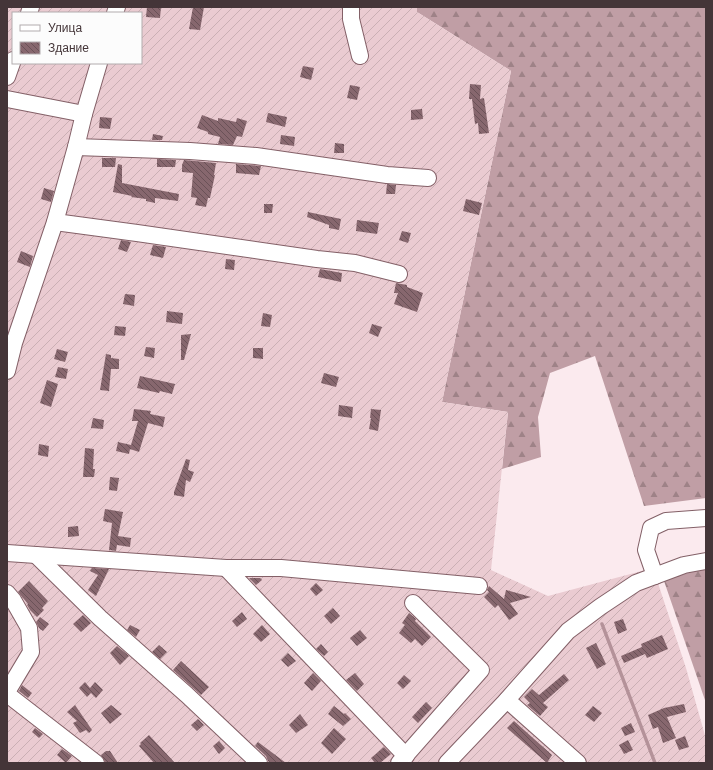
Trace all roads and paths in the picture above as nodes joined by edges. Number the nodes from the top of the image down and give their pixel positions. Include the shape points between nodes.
1 (351, 7) edge
2 (360, 56) dead end
3 (12, 63) edge
4 (99, 64) edge
5 (7, 78) edge
6 (7, 99) edge
7 (84, 114) junction
8 (76, 147) junction
9 (428, 178) dead end
10 (55, 222) junction
11 (399, 274) dead end
12 (7, 371) edge
13 (706, 518) edge
14 (7, 553) edge
15 (36, 554) junction
16 (706, 562) edge
17 (226, 568) junction
18 (655, 576) junction
19 (479, 586) dead end
20 (7, 593) edge
21 (413, 603) dead end
22 (7, 693) edge
23 (506, 700) junction
24 (402, 760) edge
25 (96, 763) edge
26 (259, 763) edge
27 (447, 763) edge
28 (578, 763) edge

1 - 2 street via 351,19
3 - 5 street
4 - 7 street
6 - 7 street
7 - 8 street
8 - 9 street via 256,156 387,175
8 - 10 street
10 - 11 street via 355,263
10 - 12 street
13 - 18 street via 666,521 651,528 646,550
14 - 15 street
15 - 17 street
15 - 26 street via 100,618
16 - 18 street via 684,564
17 - 19 street via 281,568
17 - 24 street
18 - 23 street via 636,583 568,631
20 - 22 street via 29,628 32,652
21 - 24 street via 481,670
22 - 25 street
23 - 27 street
23 - 28 street

